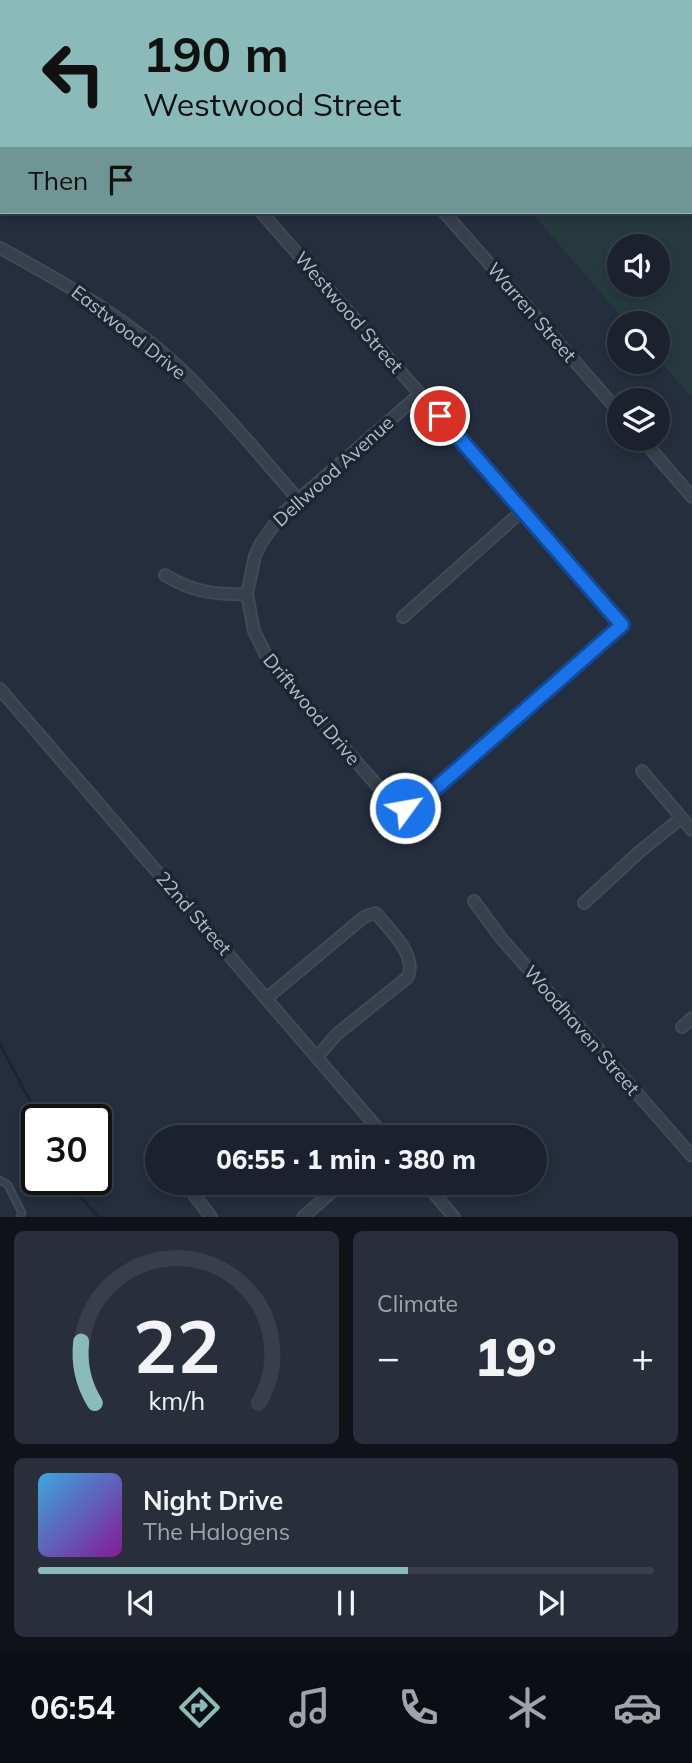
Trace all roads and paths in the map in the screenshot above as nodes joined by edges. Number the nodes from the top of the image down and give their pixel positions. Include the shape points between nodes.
1 (263, 214) edge
2 (446, 214) edge
3 (0, 248) edge
4 (420, 394) junction
5 (607, 398) edge
6 (652, 451) edge
7 (692, 497) edge
8 (298, 499) junction
9 (522, 511) junction
10 (164, 575) dead end
11 (247, 594) junction
12 (403, 617) dead end
13 (0, 689) edge
14 (642, 771) dead end
15 (405, 808) joint
16 (681, 818) junction
17 (692, 830) edge
18 (474, 901) dead end
19 (584, 903) dead end
20 (267, 998) junction
21 (692, 1018) edge
22 (681, 1027) dead end
23 (317, 1057) junction
24 (375, 1125) edge
25 (692, 1156) edge
26 (0, 1180) edge
27 (194, 1195) edge
28 (328, 1195) edge
29 (435, 1195) edge
30 (20, 1217) edge
31 (211, 1217) edge
32 (303, 1217) edge
33 (454, 1217) edge

1 - 4 street, Westwood Street
2 - 5 street, Warren Street
3 - 8 street, Eastwood Drive via 89,298 162,353 219,408
4 - 8 street, Dellwood Avenue
4 - 9 street, Westwood Street
6 - 7 street
8 - 11 street, Dellwood Avenue via 261,543
9 - 12 street
9 - 15 street, Westwood Street via 622,625 419,803
10 - 11 street via 203,592
11 - 15 street, Driftwood Drive via 254,631 271,665 391,801
13 - 20 street, 22nd Street
14 - 16 street
16 - 17 street
16 - 19 street
18 - 25 street, Woodhaven Street via 501,938
20 - 23 street, 22nd Street
20 - 23 street via 364,916 377,914 409,958 408,977 337,1034
21 - 22 street
23 - 24 street, 22nd Street
26 - 30 lane via 8,1185
27 - 31 street
28 - 32 street
29 - 33 street

